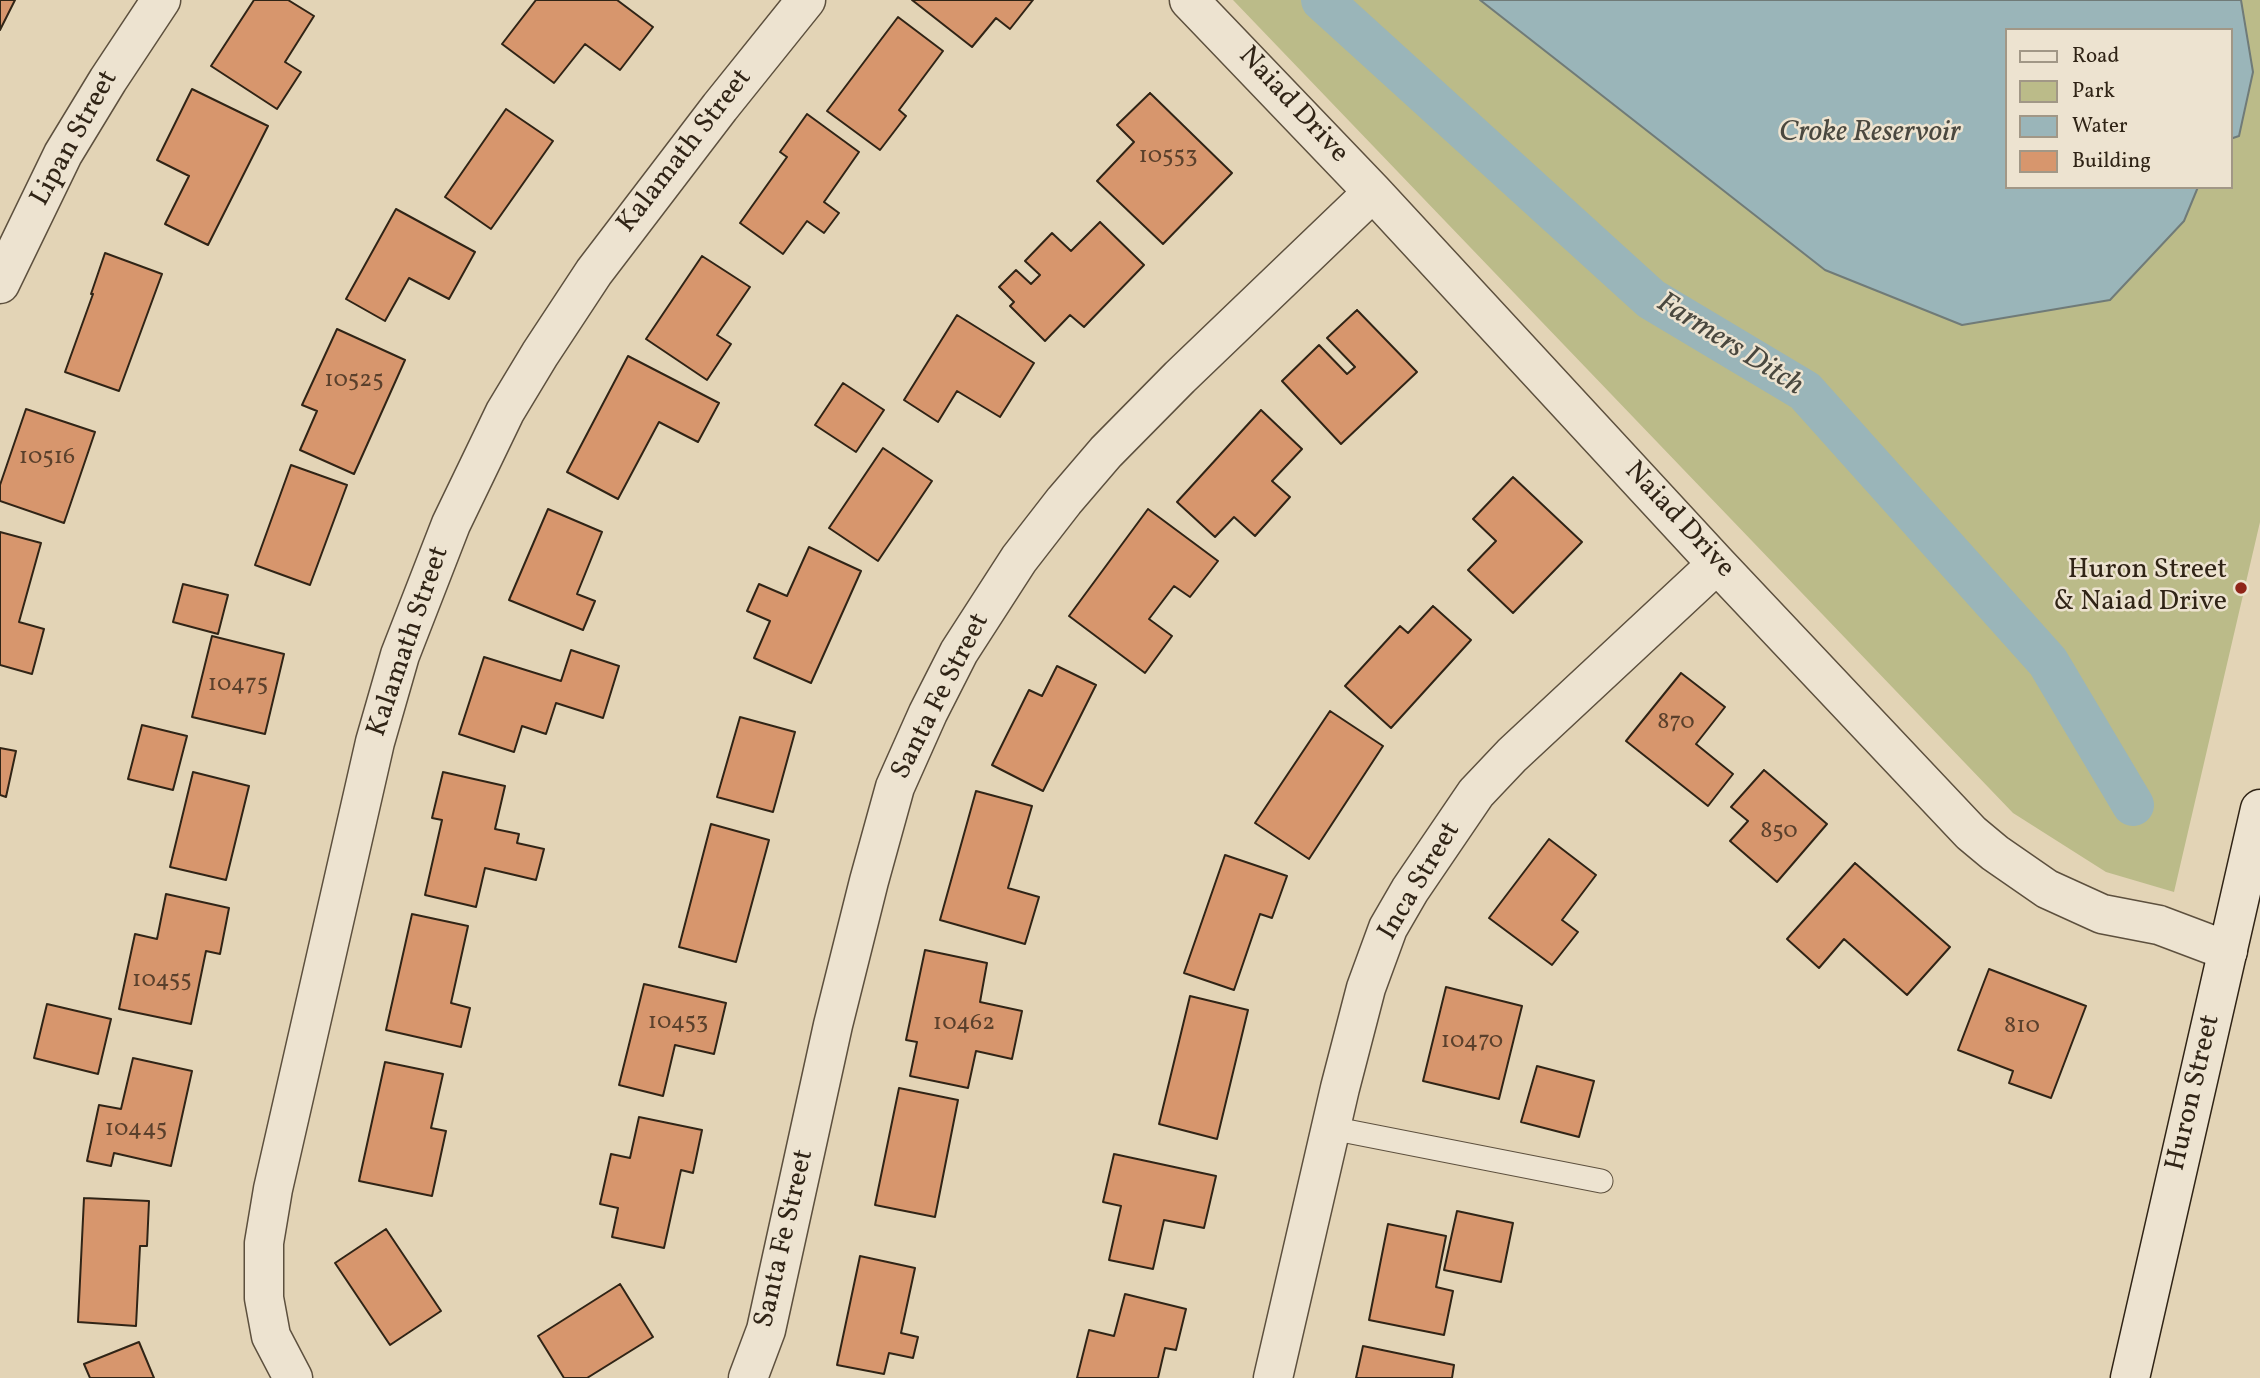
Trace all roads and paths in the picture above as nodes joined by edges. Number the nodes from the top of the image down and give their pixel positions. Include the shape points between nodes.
1 (161, 0) edge
2 (806, 0) edge
3 (1189, 0) edge
4 (1373, 192) junction
5 (0, 284) edge
6 (1717, 564) junction
7 (2260, 808) edge
8 (2228, 951) junction
9 (1331, 1128) junction
10 (1601, 1181) dead end
11 (293, 1378) edge
12 (748, 1378) edge
13 (1273, 1378) edge
14 (2130, 1378) edge

1 - 5 street, Lipan Street via 63,154
2 - 11 street, Kalamath Street via 594,272 540,354 505,412 451,524 400,655 375,742 264,1242 264,1298 271,1336
3 - 4 street, Naiad Drive
4 - 6 street, Naiad Drive
4 - 12 street, Santa Fe Street via 1106,452 1019,559 960,652 895,787 834,1025 766,1330
6 - 8 street, Naiad Drive via 1995,853 2047,889 2102,914 2160,925
6 - 9 street, Inca Street via 1512,755 1449,829 1388,928 1366,988
7 - 8 street, Huron Street
8 - 14 street, Huron Street
9 - 10 lane
9 - 13 street, Inca Street

